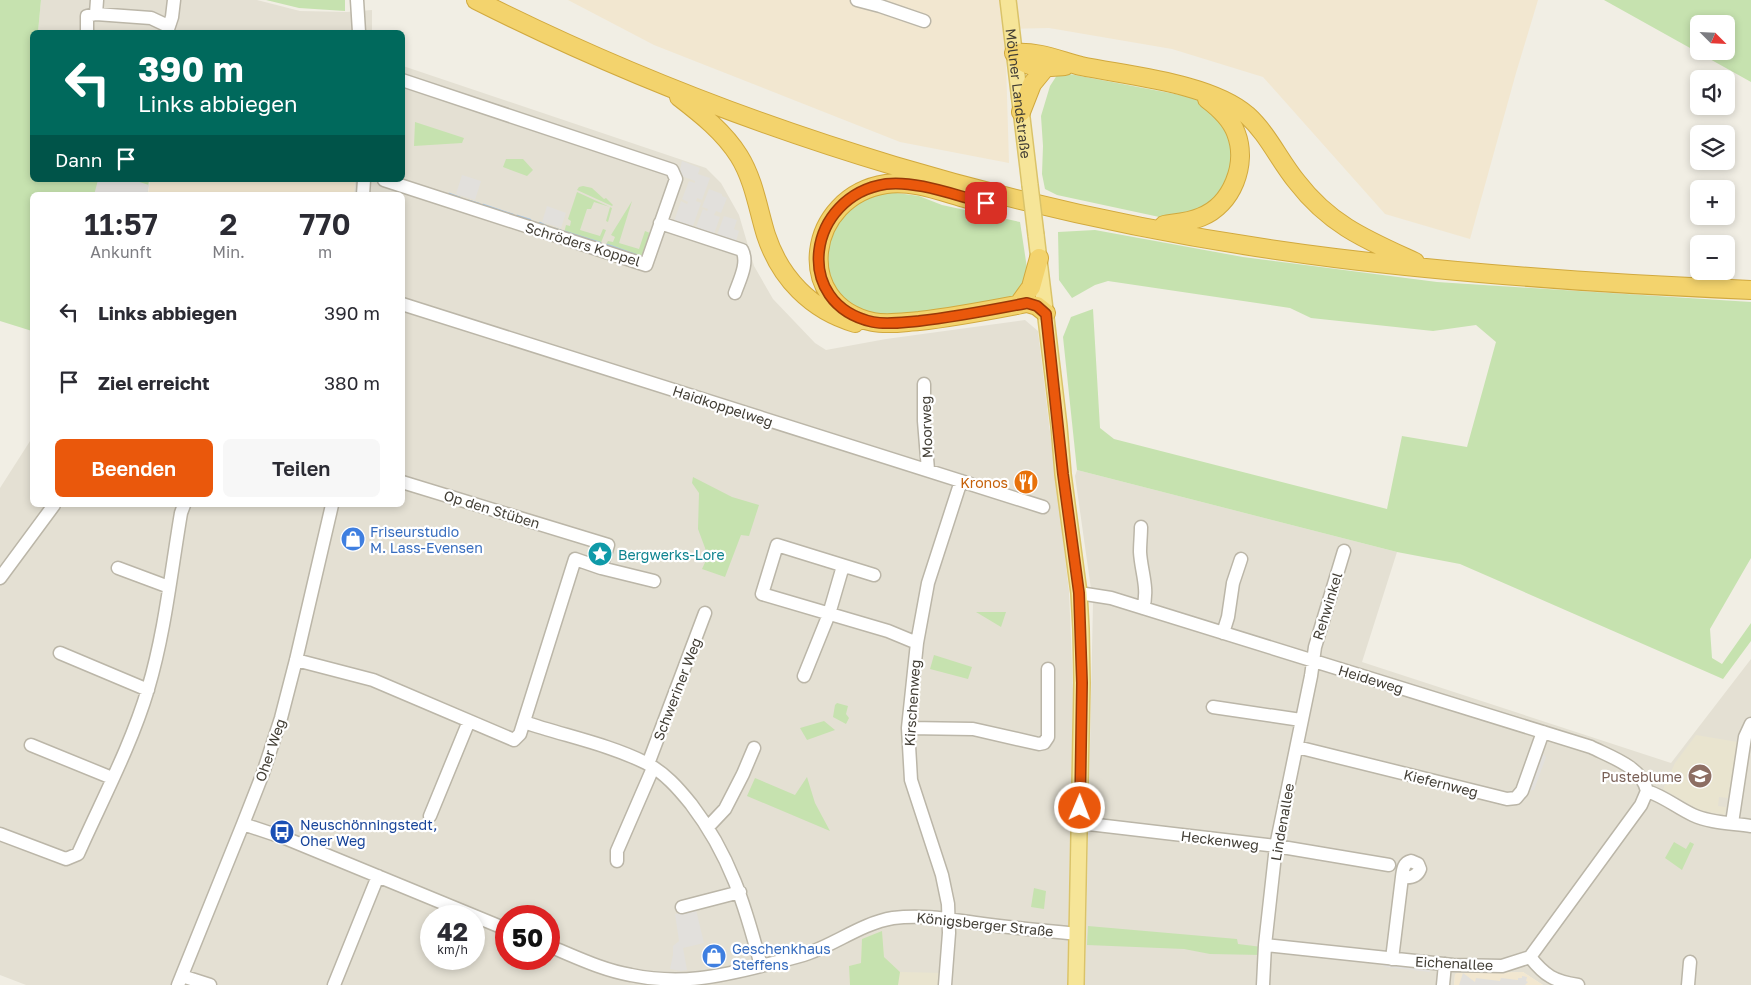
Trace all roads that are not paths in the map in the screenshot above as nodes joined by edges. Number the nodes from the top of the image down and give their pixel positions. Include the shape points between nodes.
1 (97, 0) edge
2 (174, 0) edge
3 (357, 0) edge
4 (476, 0) edge
5 (857, 0) edge
6 (1008, 0) edge
7 (96, 14) junction
8 (924, 21) dead end
9 (167, 29) edge
10 (87, 30) edge
11 (359, 30) edge
12 (1014, 53) junction
13 (1079, 65) junction
14 (1046, 67) junction
15 (405, 81) edge
16 (665, 85) junction
17 (1196, 91) junction
18 (1021, 112) junction
19 (390, 182) edge
20 (1120, 222) junction
21 (660, 223) junction
22 (1146, 226) junction
23 (1039, 258) junction
24 (1429, 268) junction
25 (1751, 290) edge
26 (734, 293) dead end
27 (405, 305) edge
28 (1018, 305) junction
29 (1046, 314) junction
30 (924, 384) dead end
31 (928, 470) junction
32 (961, 482) junction
33 (405, 483) edge
34 (53, 507) edge
35 (183, 507) edge
36 (332, 507) edge
37 (1043, 507) dead end
38 (1141, 527) dead end
39 (581, 537) junction
40 (1344, 551) dead end
41 (575, 559) junction
42 (1241, 559) dead end
43 (843, 566) junction
44 (118, 568) dead end
45 (601, 568) junction
46 (874, 575) dead end
47 (0, 578) edge
48 (654, 581) dead end
49 (169, 587) junction
50 (1079, 593) junction
51 (1144, 608) junction
52 (705, 613) dead end
53 (829, 614) junction
54 (1223, 633) junction
55 (916, 643) junction
56 (60, 653) dead end
57 (296, 660) junction
58 (1312, 660) junction
59 (1048, 669) dead end
60 (804, 676) dead end
61 (148, 690) junction
62 (1213, 707) dead end
63 (1302, 720) junction
64 (469, 721) junction
65 (524, 722) junction
66 (1751, 724) edge
67 (908, 728) junction
68 (1542, 732) junction
69 (31, 745) dead end
70 (1296, 747) junction
71 (754, 748) dead end
72 (650, 766) junction
73 (112, 778) junction
74 (1647, 791) junction
75 (430, 816) dead end
76 (1080, 823) junction
77 (1732, 823) junction
78 (243, 824) junction
79 (708, 826) junction
80 (1751, 826) edge
81 (0, 834) edge
82 (1276, 846) junction
83 (617, 861) dead end
84 (1390, 865) dead end
85 (378, 876) junction
86 (1402, 877) dead end
87 (740, 892) junction
88 (682, 906) dead end
89 (949, 918) junction
90 (495, 924) edge
91 (1078, 934) junction
92 (1265, 945) junction
93 (560, 951) edge
94 (1530, 957) junction
95 (1392, 959) junction
96 (1690, 962) dead end
97 (1445, 964) junction
98 (761, 966) junction
99 (180, 980) edge
100 (716, 981) edge
101 (210, 985) edge
102 (334, 985) edge
103 (945, 985) edge
104 (1076, 985) edge
105 (1263, 985) edge
106 (1443, 985) edge
107 (1578, 985) edge
108 (1688, 985) edge

1 - 7 street
2 - 9 street
3 - 11 street
4 - 16 highway via 558,40
5 - 8 street
6 - 12 main road, Möllner Landstraße
7 - 9 street via 151,18
7 - 10 street via 87,16
12 - 13 highway via 1034,53
12 - 14 highway via 1026,65
12 - 18 main road, Möllner Landstraße
13 - 14 highway
13 - 17 highway
14 - 18 highway via 1032,84
15 - 21 street, Schröders Koppel via 672,170 676,179
16 - 20 highway via 782,130 875,160 981,190
16 - 29 highway via 718,130 739,156 778,264 813,304 861,325 894,328
17 - 22 highway via 1224,113 1236,132 1240,155 1234,186 1217,207 1202,217 1188,222
17 - 24 highway via 1222,98 1247,115 1309,197 1341,224 1371,242
18 - 23 main road, Möllner Landstraße, bridge
19 - 21 street, Schröders Koppel via 646,265
20 - 22 highway
20 - 28 highway via 1099,225 1064,222 920,186 895,183 866,189 851,198 836,211 823,231 818,263 824,284 845,310 864,319 900,322 939,319
21 - 26 street via 742,250 744,263
22 - 24 highway via 1295,252
23 - 28 highway via 1031,287
23 - 29 main road
24 - 25 highway via 1600,283
27 - 31 street, Haidkoppelweg
28 - 29 highway via 1030,303
29 - 50 main road
30 - 31 street, Moorweg
31 - 32 street, Haidkoppelweg
32 - 37 street, Haidkoppelweg
32 - 55 street, Kirschenweg via 928,583
33 - 39 street, Op den Stüben
34 - 47 street
35 - 49 street
36 - 57 street, Oher Weg
38 - 51 street via 1140,552 1146,591
39 - 41 street
39 - 45 street, Op den Stüben via 608,545
40 - 58 street, Rehwinkel
41 - 45 street
41 - 65 street
42 - 54 street
43 - 46 street
43 - 53 street
43 - 53 street via 777,545 762,594
44 - 49 street
45 - 48 street
49 - 61 street via 162,636
50 - 51 street, Heideweg
50 - 76 main road via 1082,683
51 - 54 street, Heideweg
52 - 72 street, Schweriner Weg
53 - 55 street via 888,631
53 - 60 street
54 - 58 street, Heideweg
55 - 67 street, Kirschenweg
56 - 61 street
57 - 64 street via 372,680
57 - 78 street, Oher Weg via 281,718
58 - 63 street, Lindenallee
58 - 68 street, Heideweg
59 - 67 street via 1048,737 1044,743 973,729
61 - 73 street
62 - 63 street
63 - 70 street, Lindenallee
64 - 65 street via 514,740
64 - 75 street
65 - 72 street via 611,749
66 - 77 street via 1745,737
67 - 89 street, Kirschenweg via 911,780 942,875
68 - 70 street, Kiefernweg via 1522,791 1516,798 1507,799
68 - 74 street, Heideweg via 1591,747 1626,766 1642,778
69 - 73 street
70 - 82 street, Lindenallee
71 - 79 street via 726,806
72 - 79 street via 674,782
72 - 83 street, Schweriner Weg via 617,851
73 - 81 street via 78,854 66,860
74 - 77 street via 1693,815
74 - 94 street via 1641,805
76 - 82 street, Heckenweg
76 - 91 main road
77 - 80 street
78 - 85 street
78 - 99 street, Oher Weg
79 - 87 street
82 - 84 street, Heckenweg
82 - 92 street, Lindenallee
85 - 90 street
85 - 102 street
86 - 95 street
87 - 88 street
87 - 98 street
89 - 91 street, Königsberger Straße
89 - 98 street, Königsberger Straße via 890,919 810,952
89 - 103 street, Kirschenweg
91 - 104 main road
92 - 95 street, Eichenallee
92 - 105 street, Lindenallee
93 - 100 street, Königsberger Straße via 630,975
94 - 97 street, Eichenallee via 1502,966
94 - 107 street via 1549,977
95 - 97 street, Eichenallee
96 - 108 street
97 - 106 street
98 - 100 street, Königsberger Straße
99 - 101 street

